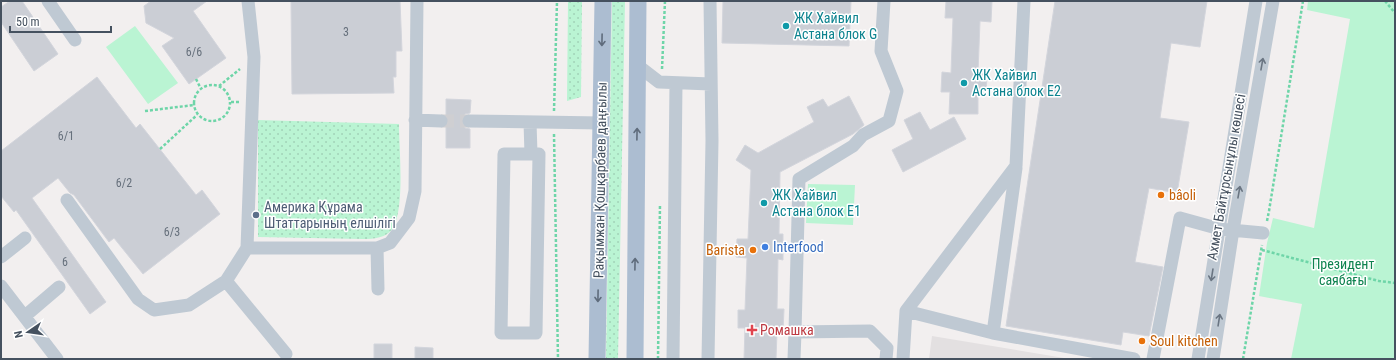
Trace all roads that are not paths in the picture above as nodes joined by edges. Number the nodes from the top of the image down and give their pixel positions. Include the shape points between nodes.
1 (48, 1) edge
2 (248, 1) edge
3 (417, 1) edge
4 (603, 1) edge
5 (638, 1) edge
6 (710, 1) edge
7 (884, 1) edge
8 (1024, 1) edge
9 (1256, 1) edge
10 (1272, 1) edge
11 (75, 40) dead end
12 (637, 65) junction
13 (676, 83) junction
14 (711, 84) junction
15 (415, 120) junction
16 (469, 120) tunnel mouth
17 (441, 121) tunnel mouth
18 (530, 122) junction
19 (601, 123) junction
20 (531, 154) junction
21 (1016, 166) junction
22 (67, 200) dead end
23 (1226, 230) junction
24 (1263, 233) road end
25 (25, 238) dead end
26 (248, 248) junction
27 (377, 248) junction
28 (1, 257) edge
29 (226, 280) junction
30 (1, 286) edge
31 (59, 287) dead end
32 (378, 289) dead end
33 (906, 311) junction
34 (25, 316) junction
35 (795, 332) junction
36 (994, 333) junction
37 (286, 354) dead end
38 (57, 359) edge
39 (597, 359) edge
40 (634, 359) edge
41 (673, 359) edge
42 (708, 359) edge
43 (794, 359) edge
44 (886, 359) edge
45 (903, 359) edge
46 (1134, 359) edge
47 (1153, 359) edge
48 (1198, 359) edge
49 (1213, 359) edge

1 - 11 street
2 - 26 street via 254,57
3 - 15 street
4 -> 19 main road, Рақымжан Қошқарбаев даңғылы
5 - 12 main road
6 - 14 street
7 - 35 street via 881,50 897,91 889,121 863,135 853,146 799,179
8 - 21 street
9 - 23 street, Ахмет Байтұрсынұлы көшесі
23 -> 10 street, Ахмет Байтұрсынұлы көшесі
12 - 13 street via 659,82
40 -> 12 main road
13 - 14 street
13 - 41 street
14 - 42 street
15 - 17 street
15 - 27 street via 415,191 409,218 390,243
16 - 18 street
18 - 19 street
18 - 20 street
19 -> 39 main road, Рақымжан Қошқарбаев даңғылы
20 - 20 street via 539,154 536,333 501,333 504,154
21 - 33 street
21 - 36 street
22 - 29 street via 138,299 154,310 189,305
23 - 24 street
23 - 47 street via 1180,218
23 -> 48 street, Ахмет Байтұрсынұлы көшесі
49 -> 23 street, Ахмет Байтұрсынұлы көшесі
25 - 28 street
26 - 27 street
26 - 29 street
27 - 32 street
29 - 37 street
30 - 34 street
31 - 34 street
33 - 36 street
33 - 45 street
34 - 38 street
35 - 43 street
35 - 44 street via 870,331 887,348
36 - 46 street

